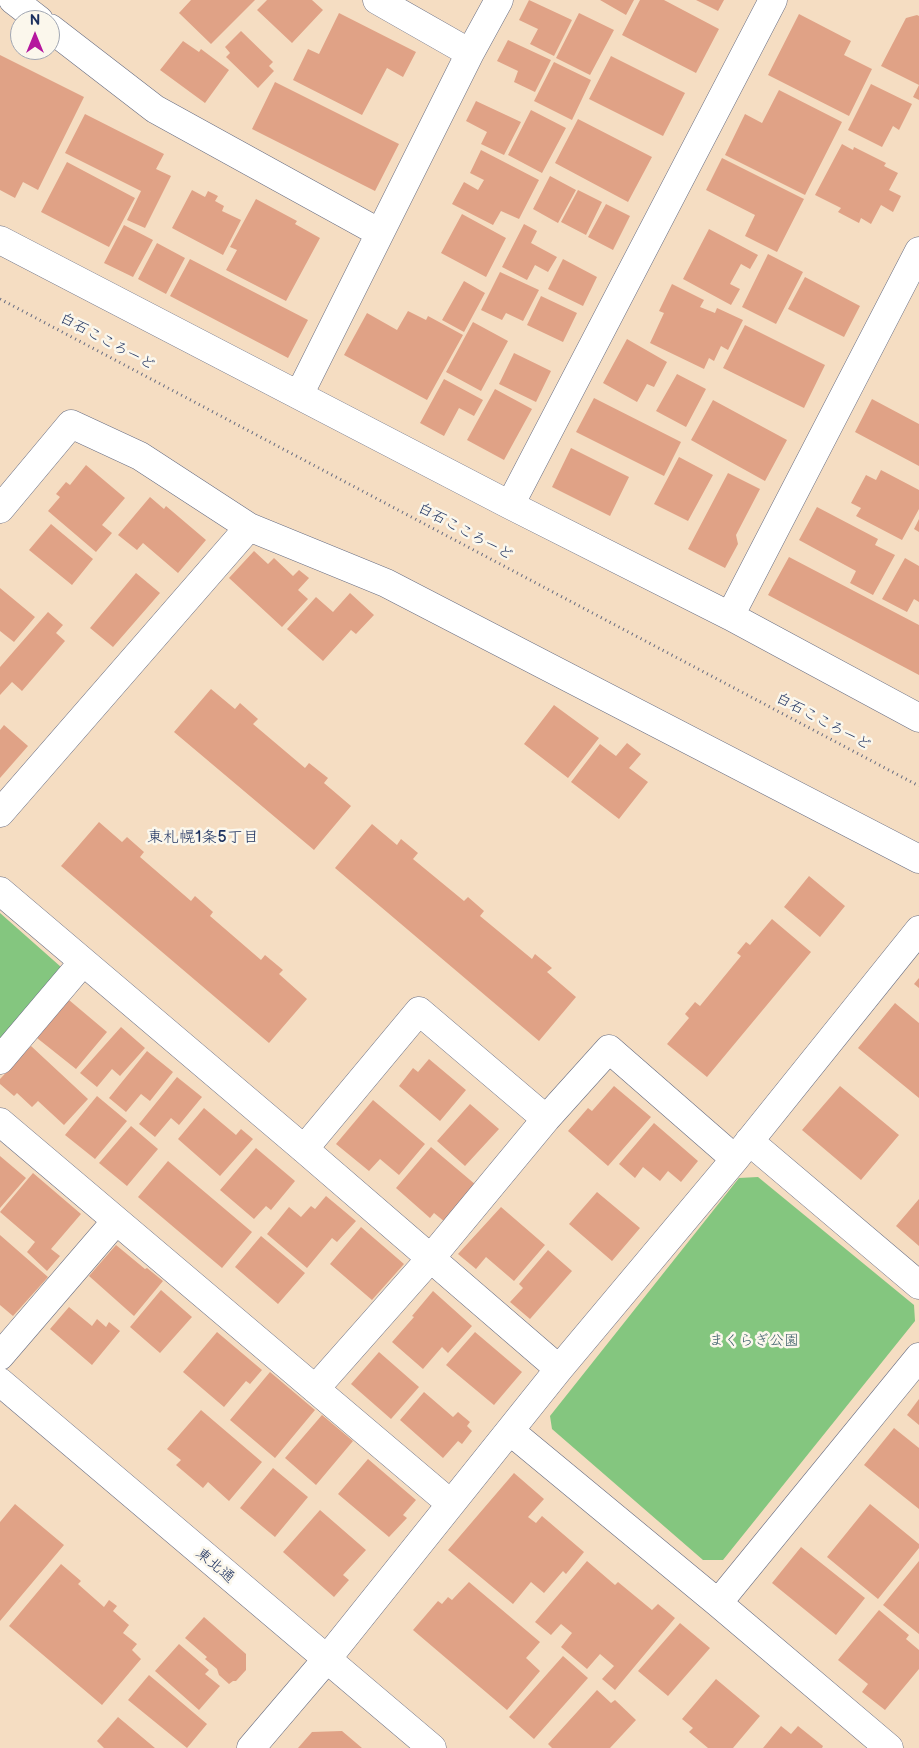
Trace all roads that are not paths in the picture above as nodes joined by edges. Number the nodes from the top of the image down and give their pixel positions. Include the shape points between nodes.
1 (13, 0) edge
2 (378, 0) edge
3 (499, 0) edge
4 (773, 0) edge
5 (26, 10) edge
6 (60, 36) edge
7 (470, 52) junction
8 (380, 233) junction
9 (0, 240) edge
10 (919, 251) edge
11 (298, 395) junction
12 (510, 505) junction
13 (0, 508) edge
14 (249, 527) junction
15 (730, 616) junction
16 (919, 718) edge
17 (0, 814) edge
18 (919, 859) edge
19 (0, 891) edge
20 (919, 930) edge
21 (83, 962) junction
22 (0, 1060) edge
23 (546, 1119) junction
24 (0, 1122) edge
25 (304, 1149) junction
26 (742, 1150) junction
27 (116, 1221) junction
28 (430, 1259) junction
29 (919, 1285) edge
30 (0, 1356) edge
31 (919, 1357) edge
32 (558, 1369) junction
33 (0, 1382) edge
34 (315, 1390) junction
35 (510, 1430) junction
36 (450, 1504) junction
37 (718, 1603) junction
38 (326, 1660) junction
39 (251, 1748) edge
40 (432, 1748) edge
41 (888, 1748) edge

1 - 5 street
2 - 7 street
3 - 7 street
4 - 12 street
6 - 8 street via 155,109
7 - 8 street
8 - 11 street
9 - 11 street
10 - 15 street
11 - 12 street
12 - 15 street
13 - 14 street via 72,424 140,456
14 - 17 street
14 - 18 street via 386,583
15 - 16 street
19 - 21 street
20 - 26 street
21 - 22 street
21 - 25 street
23 - 25 street via 419,1011
23 - 26 street via 608,1049
23 - 28 street
24 - 27 street
25 - 28 street
26 - 29 street
26 - 32 street
27 - 30 street
27 - 34 street
28 - 32 street
28 - 34 street
31 - 37 street
32 - 35 street
33 - 38 street, 東北通
34 - 36 street
35 - 36 street
35 - 37 street
36 - 38 street
37 - 41 street
38 - 39 street
38 - 40 street, 東北通

